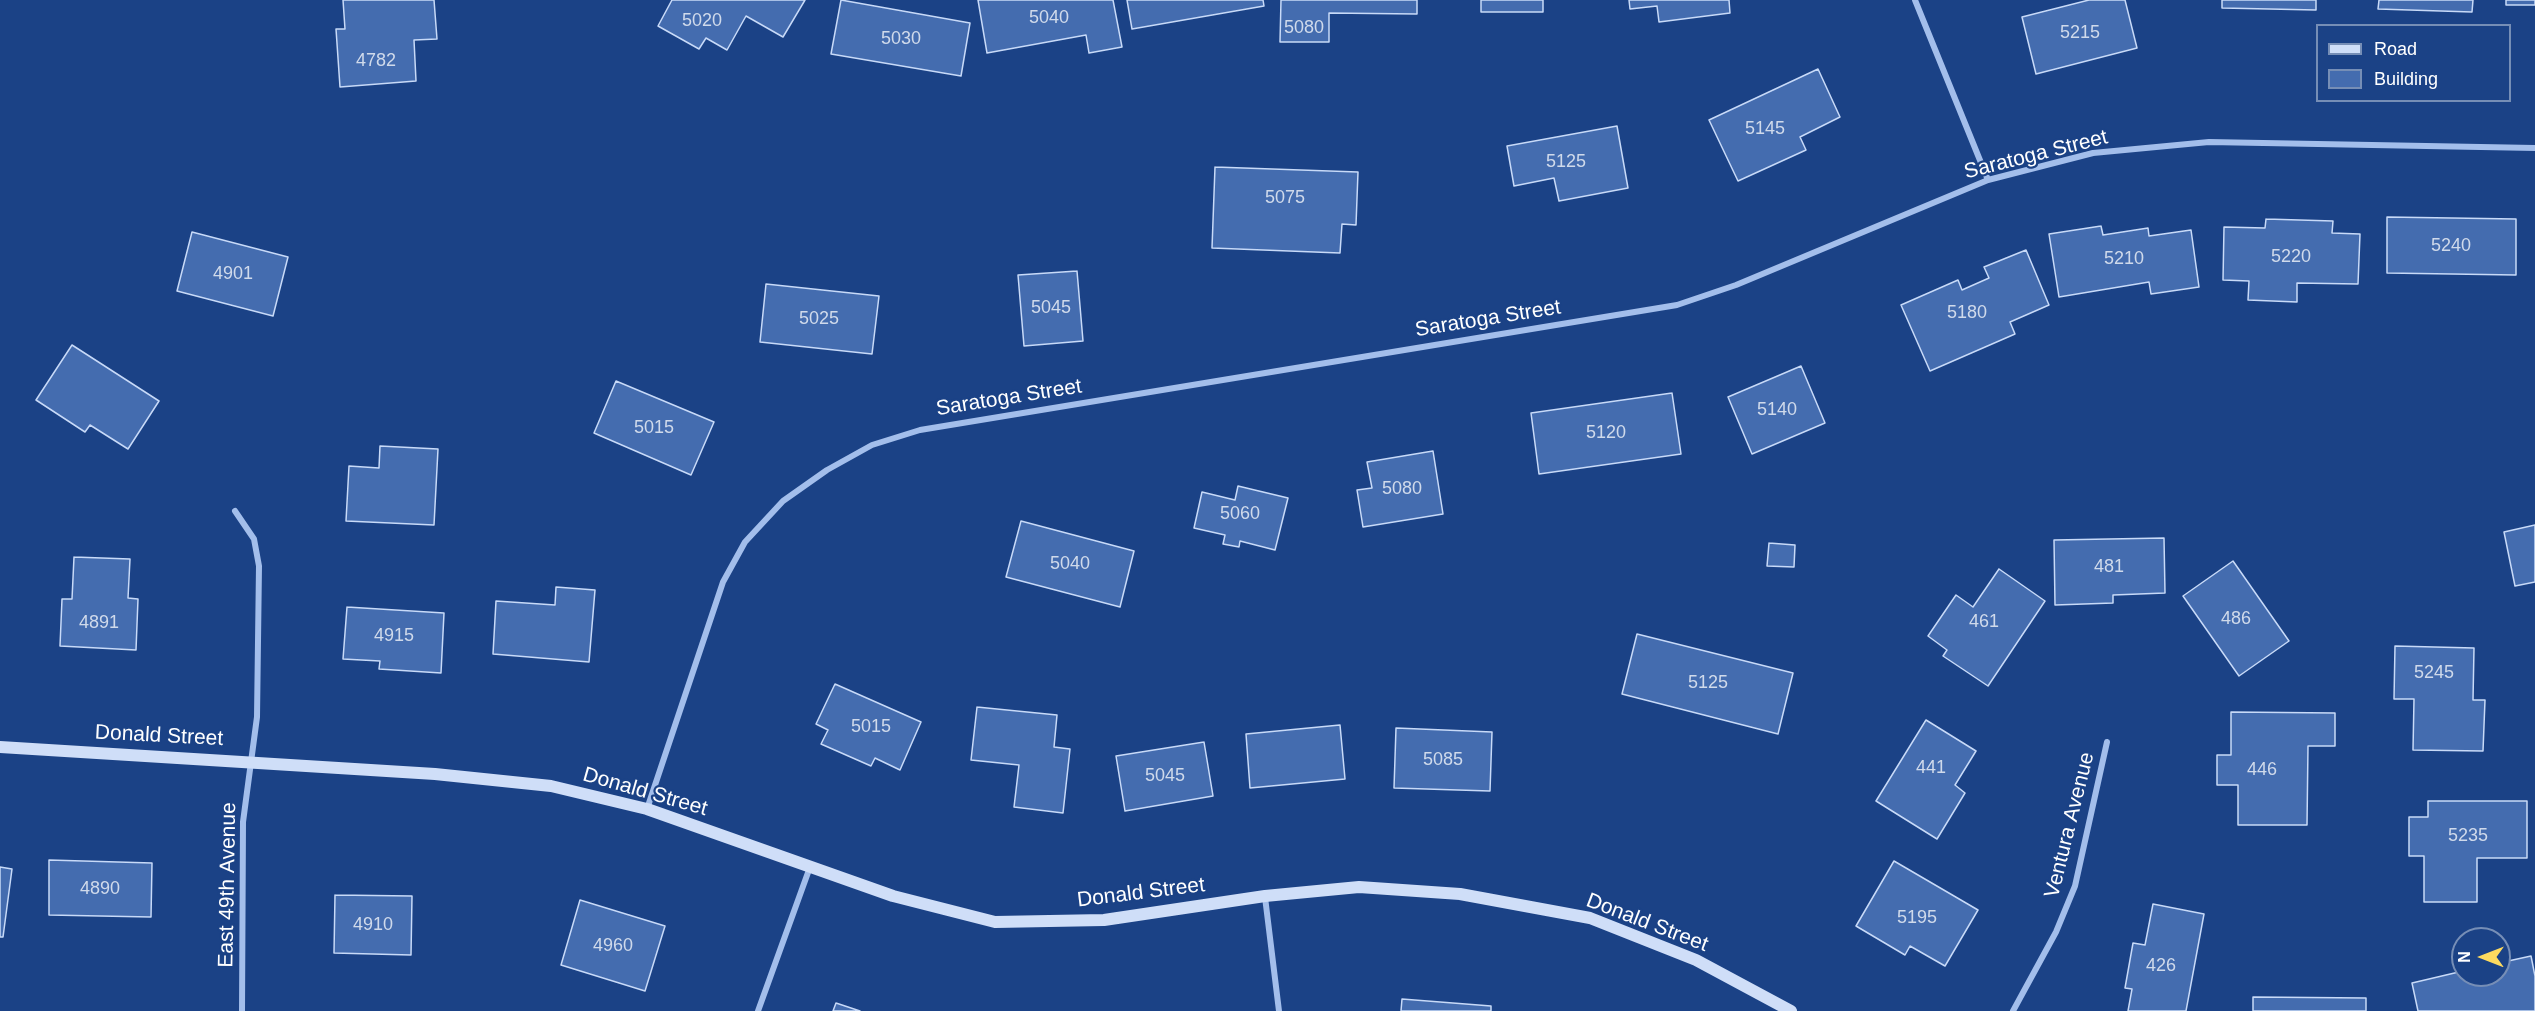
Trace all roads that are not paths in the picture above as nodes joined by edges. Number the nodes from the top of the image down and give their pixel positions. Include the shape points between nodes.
1 (1915, 0) edge
2 (2535, 148) edge
3 (1988, 180) junction
4 (235, 511) dead end
5 (2107, 742) dead end
6 (0, 747) edge
7 (250, 761) junction
8 (647, 809) junction
9 (810, 867) junction
10 (1264, 896) junction
11 (242, 1011) edge
12 (758, 1011) edge
13 (1279, 1011) edge
14 (1791, 1011) edge
15 (2013, 1011) edge

1 - 3 street
2 - 3 street, Saratoga Street via 2209,142 2092,153
3 - 8 street, Saratoga Street via 1736,285 1677,305 920,430 873,445 827,470 783,501 745,542 723,582
4 - 7 street, East 49th Avenue via 254,539 258,559 257,717
5 - 15 street, Ventura Avenue via 2075,886 2056,932
6 - 7 street, Donald Street
7 - 8 street, Donald Street via 551,786
7 - 11 street, East 49th Avenue via 243,822
8 - 9 street, Donald Street
9 - 10 street, Donald Street via 893,896 995,922 1104,920
9 - 12 street
10 - 13 street
10 - 14 street, Donald Street via 1359,887 1460,894 1590,918 1696,960

